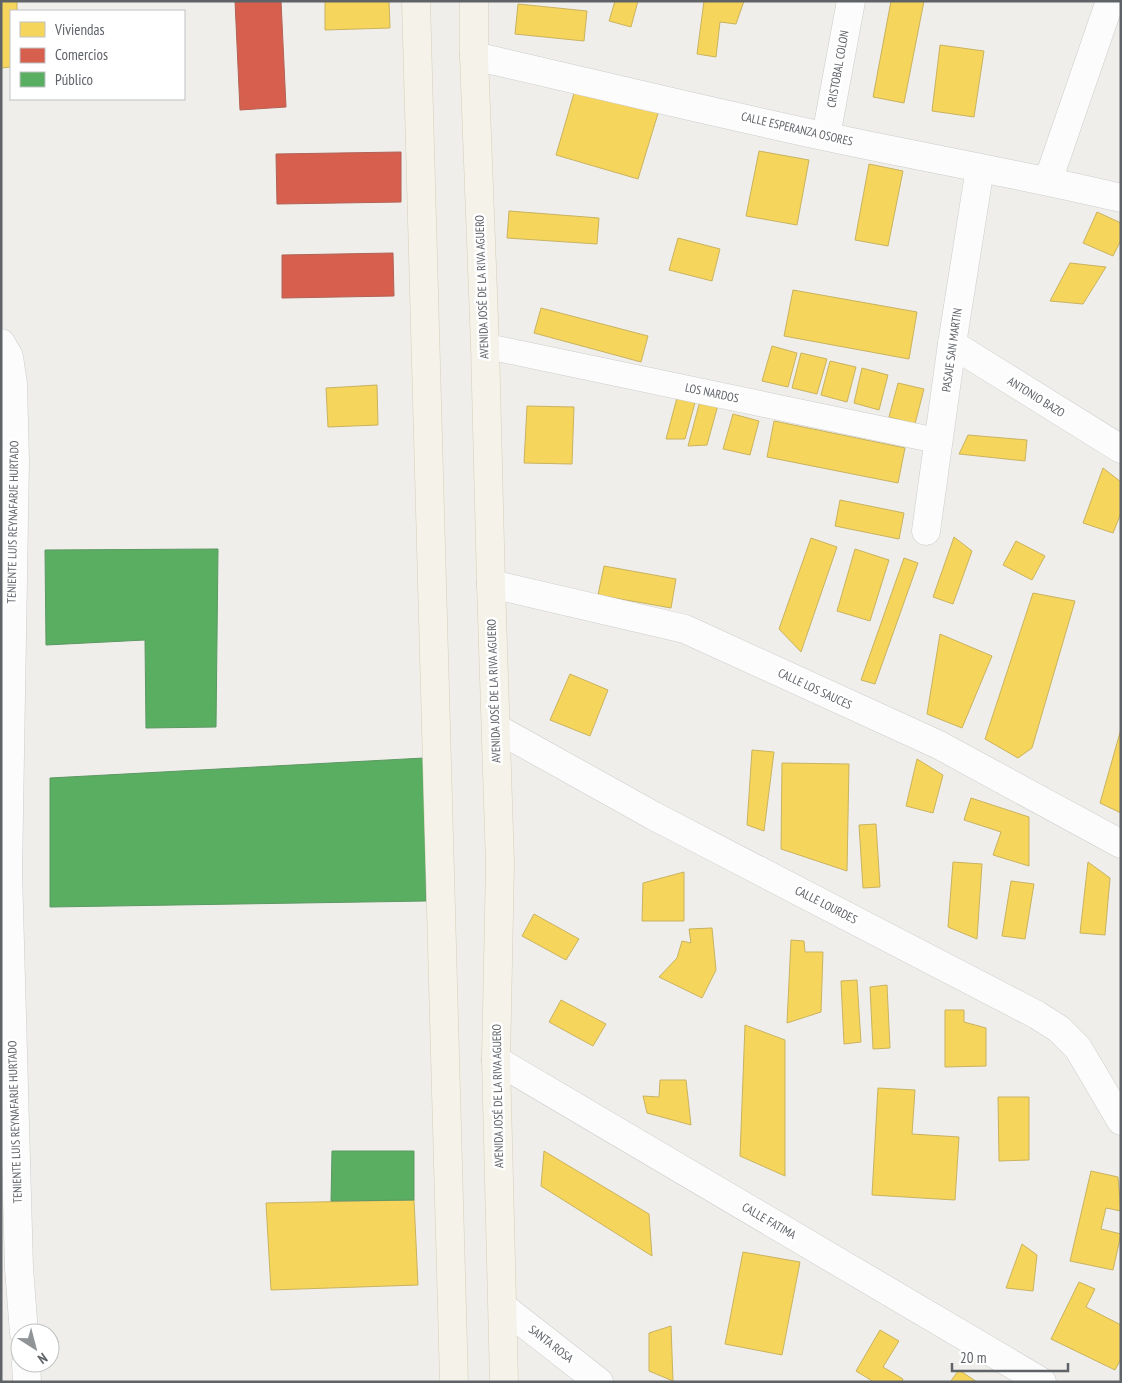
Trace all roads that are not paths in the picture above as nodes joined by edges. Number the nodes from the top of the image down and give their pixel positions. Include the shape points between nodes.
1 (416, 1) edge
2 (474, 1) edge
3 (851, 1) edge
4 (1110, 1) edge
5 (474, 56) junction
6 (826, 136) junction
7 (980, 168) junction
8 (1048, 181) junction
9 (1121, 198) edge
10 (1, 343) edge
11 (952, 344) junction
12 (485, 346) junction
13 (939, 441) junction
14 (1121, 449) edge
15 (8, 466) edge
16 (926, 532) dead end
17 (490, 584) junction
18 (496, 728) junction
19 (1121, 844) edge
20 (496, 1060) junction
21 (1121, 1121) edge
22 (10, 1260) edge
23 (503, 1307) junction
24 (22, 1323) edge
25 (454, 1382) edge
26 (504, 1382) edge
27 (599, 1382) edge
28 (1042, 1382) edge

1 - 25 main road
2 - 5 main road, AVENIDA JOSÉ DE LA RIVA AGUERO
3 - 6 street, CRISTOBAL COLON
4 - 8 street
5 - 6 street, CALLE ESPERANZA OSORES
5 - 12 main road, AVENIDA JOSÉ DE LA RIVA AGUERO
6 - 7 street, CALLE ESPERANZA OSORES
7 - 8 street, CALLE ESPERANZA OSORES
7 - 11 street, PASAJE SAN MARTIN
8 - 9 street, CALLE ESPERANZA OSORES
10 - 15 street, TENIENTE LUIS REYNAFARJE HURTADO via 9,357 12,375
11 - 13 street, PASAJE SAN MARTIN
11 - 14 street, ANTONIO BAZO
12 - 13 street, LOS NARDOS
12 - 17 main road, AVENIDA JOSÉ DE LA RIVA AGUERO
13 - 16 street, PASAJE SAN MARTIN
15 - 22 street, TENIENTE LUIS REYNAFARJE HURTADO
17 - 18 main road, AVENIDA JOSÉ DE LA RIVA AGUERO
17 - 19 street, CALLE LOS SAUCES via 685,629 939,745
18 - 20 main road, AVENIDA JOSÉ DE LA RIVA AGUERO via 500,864
18 - 21 street, CALLE LOURDES via 654,816 1038,1015 1078,1048
20 - 23 main road, AVENIDA JOSÉ DE LA RIVA AGUERO
20 - 28 street, CALLE FATIMA
22 - 24 street, TENIENTE LUIS REYNAFARJE HURTADO
23 - 26 main road, AVENIDA JOSÉ DE LA RIVA AGUERO
23 - 27 street, SANTA ROSA

